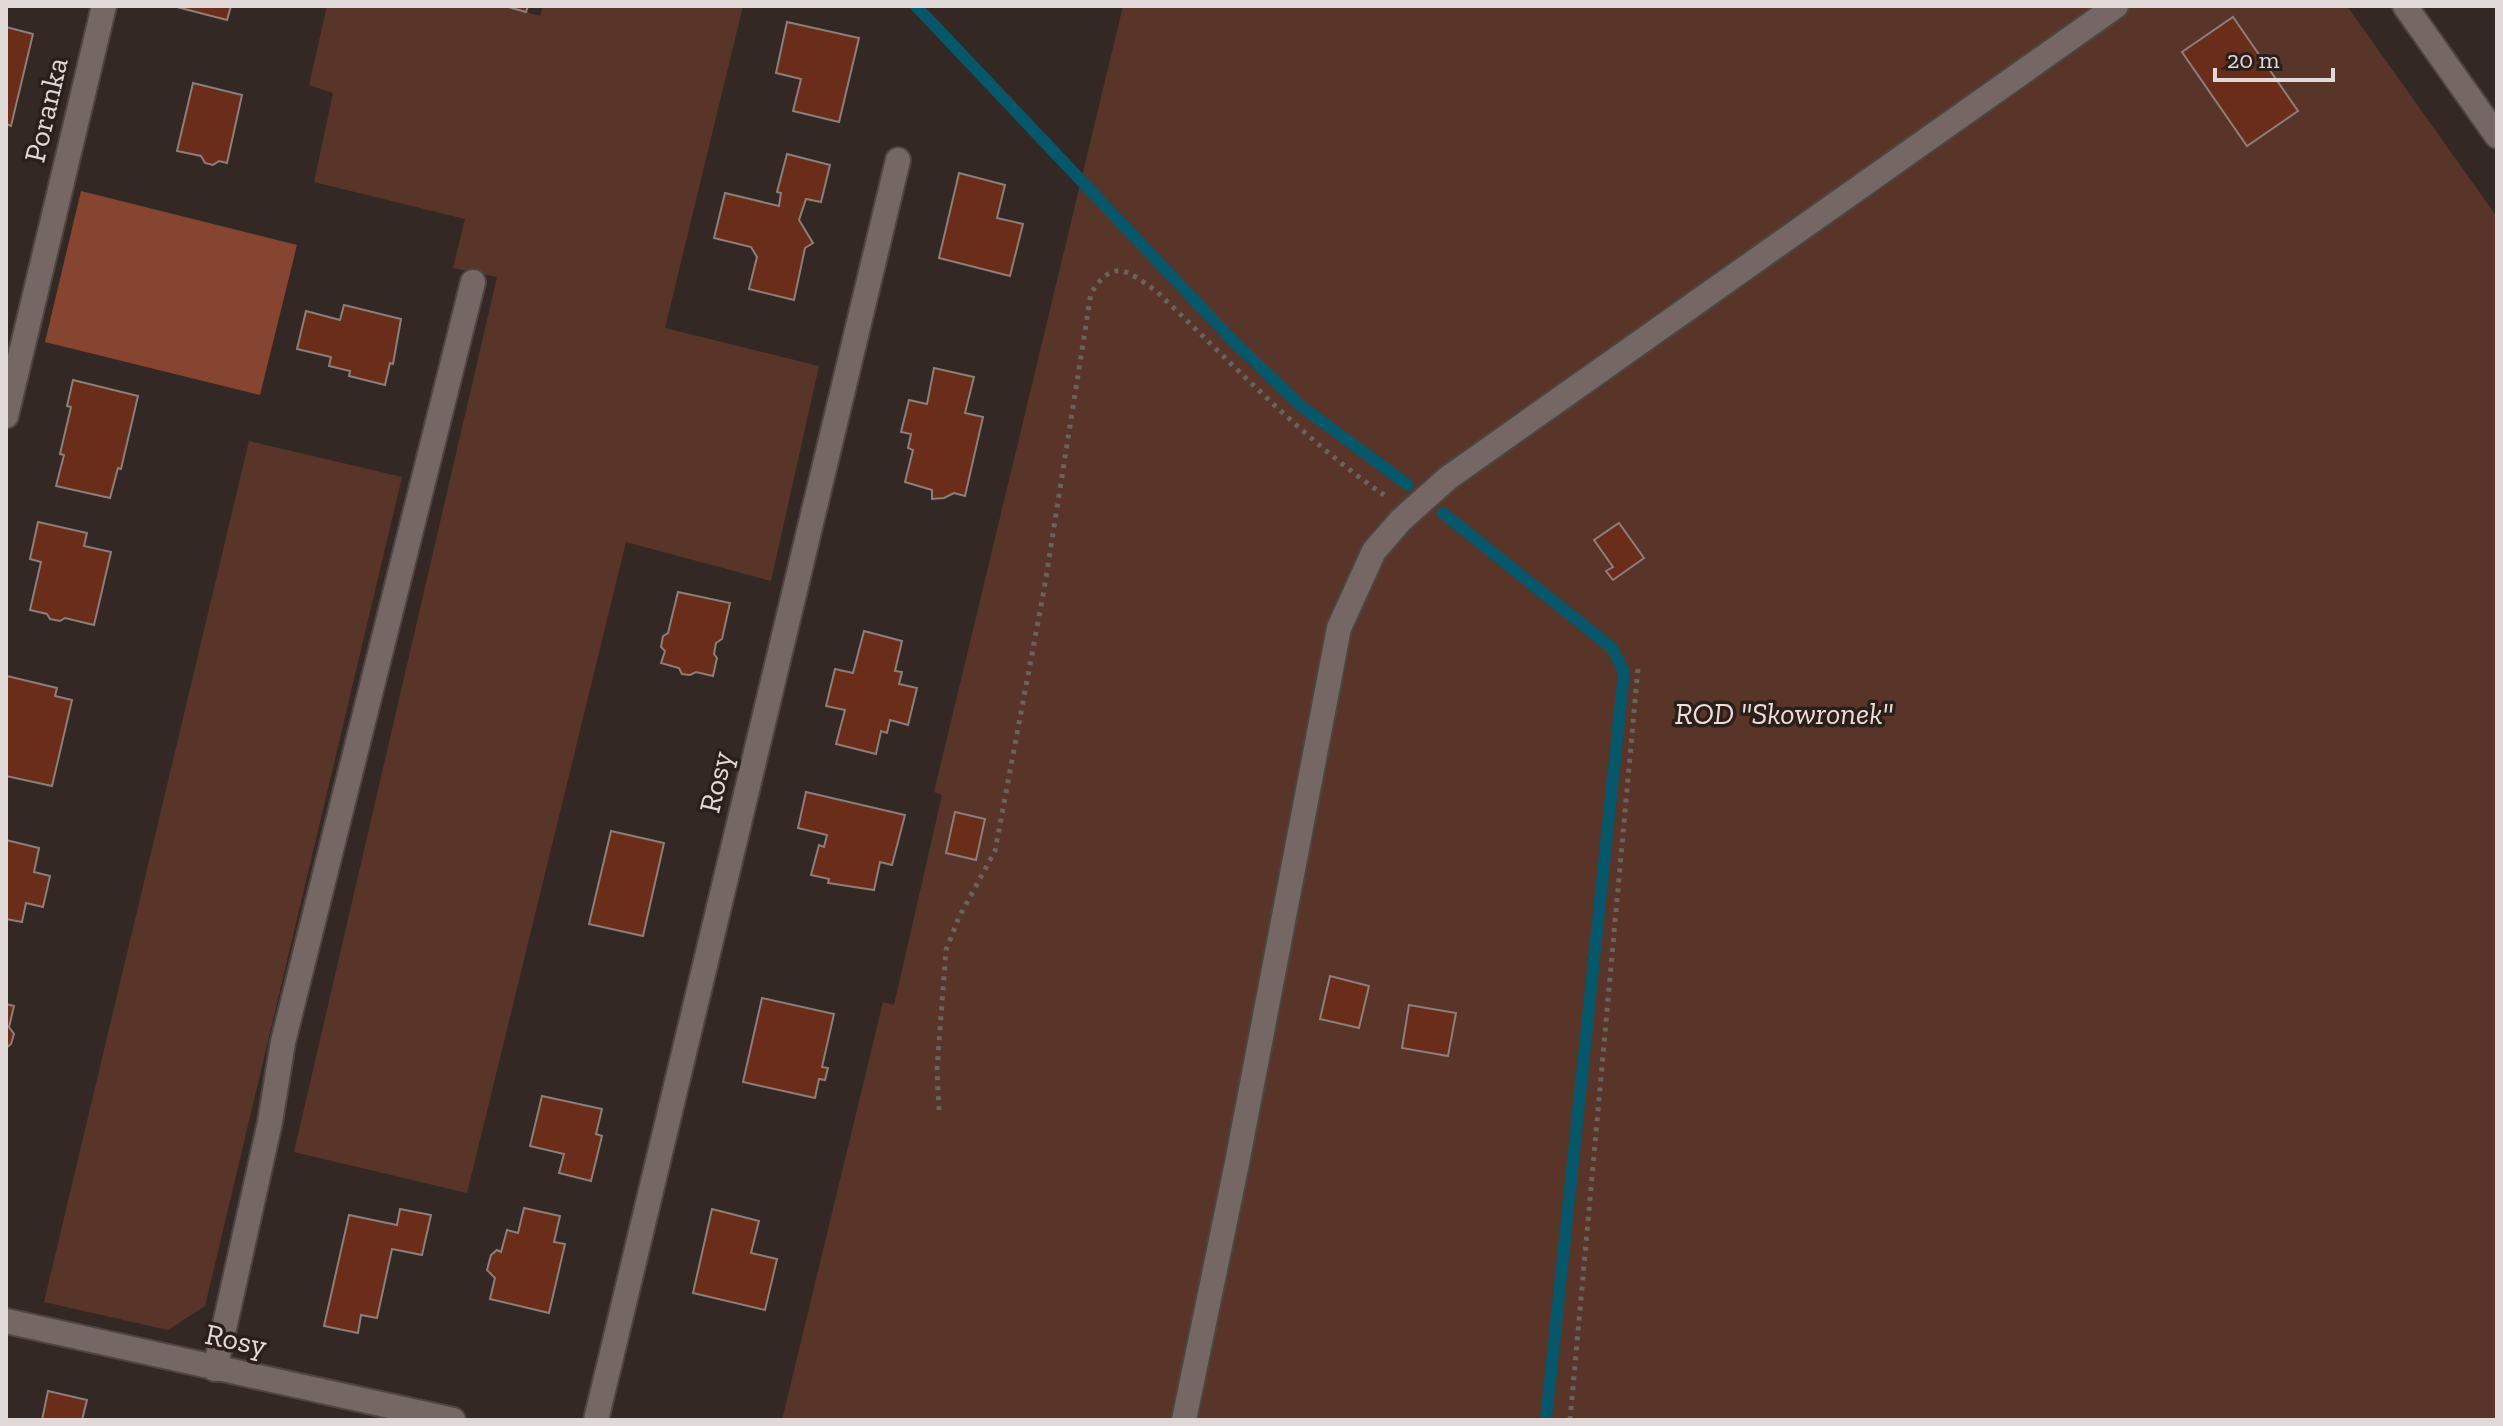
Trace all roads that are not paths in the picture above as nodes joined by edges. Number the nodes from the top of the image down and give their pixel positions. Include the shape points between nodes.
1 (104, 6) edge
2 (2116, 6) edge
3 (2405, 6) edge
4 (2497, 136) edge
5 (898, 160) dead end
6 (473, 282) dead end
7 (6, 416) edge
8 (7, 1327) edge
9 (215, 1369) junction
10 (453, 1420) edge
11 (596, 1420) edge
12 (1184, 1420) edge

1 - 7 street, Poranka
2 - 12 street via 1448,478 1374,551 1339,628
3 - 4 street
5 - 11 street, Rosy
6 - 9 street via 283,1042
8 - 9 street, Rosy
9 - 10 street, Rosy

